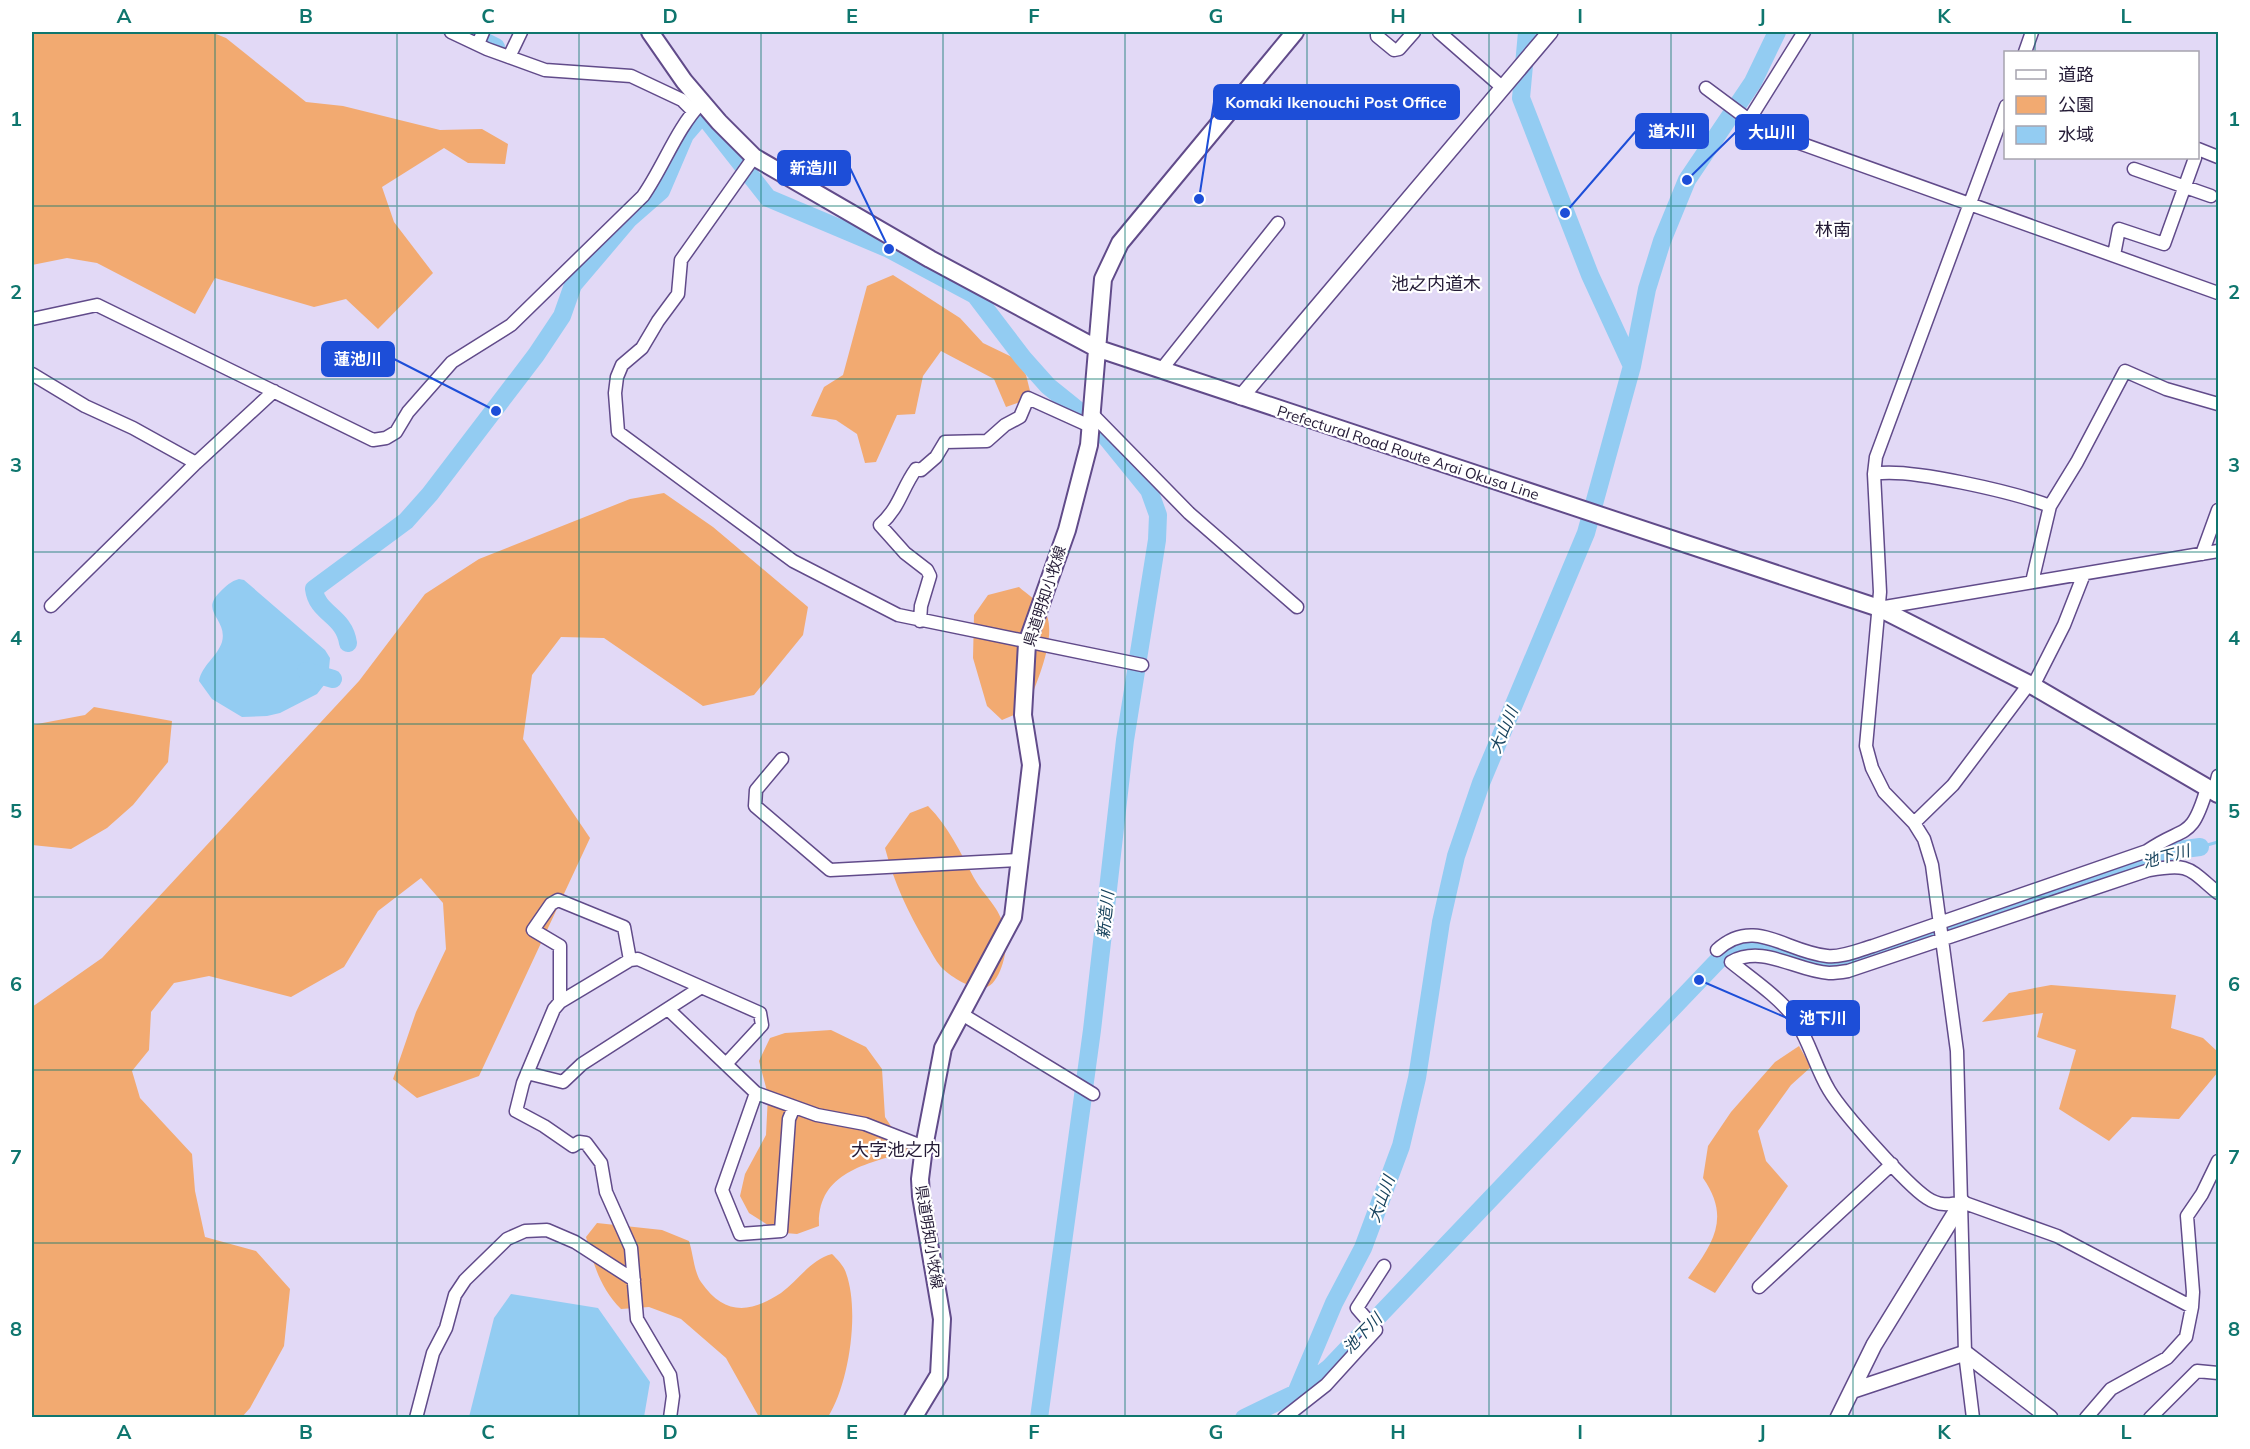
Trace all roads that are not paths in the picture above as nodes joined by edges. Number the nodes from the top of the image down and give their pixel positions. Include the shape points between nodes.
1 (452, 32) edge
2 (483, 32) edge
3 (521, 32) edge
4 (650, 32) edge
5 (1295, 32) edge
6 (1377, 32) edge
7 (1414, 32) edge
8 (1439, 32) edge
9 (1550, 32) edge
10 (1804, 32) edge
11 (2032, 32) edge
12 (478, 44) junction
13 (2025, 51) edge
14 (509, 57) junction
15 (1507, 83) junction
16 (1707, 88) dead end
17 (698, 107) junction
18 (2004, 111) edge
19 (1747, 119) junction
20 (2199, 152) edge
21 (754, 157) junction
22 (2218, 157) edge
23 (2194, 159) edge
24 (2134, 169) dead end
25 (2184, 184) junction
26 (2211, 196) dead end
27 (1969, 204) junction
28 (1278, 223) dead end
29 (2114, 255) junction
30 (2218, 293) edge
31 (32, 319) edge
32 (1096, 348) junction
33 (1161, 370) junction
34 (32, 374) edge
35 (274, 391) junction
36 (1240, 397) junction
37 (2218, 404) edge
38 (1092, 421) junction
39 (196, 464) junction
40 (1874, 474) junction
41 (2050, 506) junction
42 (2218, 510) edge
43 (2218, 551) edge
44 (2202, 554) junction
45 (2084, 574) junction
46 (2031, 582) junction
47 (51, 606) dead end
48 (1297, 607) dead end
49 (1879, 608) junction
50 (920, 621) junction
51 (1027, 642) junction
52 (1142, 665) dead end
53 (2031, 685) junction
54 (782, 759) dead end
55 (2218, 776) edge
56 (2213, 792) edge
57 (1914, 823) junction
58 (1019, 860) junction
59 (2218, 892) edge
60 (1939, 923) junction
61 (1942, 942) junction
62 (1717, 950) dead end
63 (630, 960) junction
64 (700, 988) junction
65 (560, 1002) junction
66 (669, 1010) junction
67 (960, 1013) junction
68 (726, 1064) junction
69 (527, 1073) junction
70 (756, 1093) junction
71 (1093, 1094) dead end
72 (794, 1107) junction
73 (924, 1147) junction
74 (2218, 1161) edge
75 (1892, 1164) junction
76 (1962, 1202) junction
77 (1384, 1266) dead end
78 (634, 1280) junction
79 (1760, 1287) dead end
80 (2193, 1307) junction
81 (1965, 1353) junction
82 (2218, 1373) edge
83 (1854, 1390) junction
84 (416, 1418) edge
85 (670, 1418) edge
86 (914, 1418) edge
87 (1284, 1418) edge
88 (1838, 1418) edge
89 (1973, 1418) edge
90 (2050, 1418) edge
91 (2086, 1418) edge
92 (2150, 1418) edge

1 - 12 street
2 - 12 street
3 - 14 street
4 - 17 main road, Prefectural Road Route Arai Okusa Line
5 - 32 main road, 県道明知小牧線 via 1120,243 1103,279
6 - 7 street via 1394,50
8 - 15 street
9 - 15 street
10 - 19 street
11 - 13 street
12 - 14 street
14 - 17 street via 545,70 631,76
15 - 36 street
16 - 19 street
17 - 21 main road, Prefectural Road Route Arai Okusa Line
17 - 35 street via 643,196 511,325 452,362 408,412 396,432 373,440
18 - 27 street
19 - 27 street via 1752,126
20 - 22 street
21 - 32 main road, Prefectural Road Route Arai Okusa Line via 930,259
21 - 50 street via 681,260 678,294 642,348 622,365 615,393 618,432 808,571 898,615
23 - 25 street
24 - 25 street
25 - 26 street
25 - 29 street via 2164,244 2119,229
27 - 29 street
27 - 40 street via 1876,457
28 - 33 street
29 - 30 street
31 - 35 street via 97,305
32 - 33 main road, Prefectural Road Route Arai Okusa Line
32 - 38 main road, 県道明知小牧線
33 - 36 main road, Prefectural Road Route Arai Okusa Line
34 - 39 street
35 - 39 street
36 - 49 main road, Prefectural Road Route Arai Okusa Line
37 - 41 street via 2166,389 2126,371
38 - 48 street
38 - 50 street via 1028,398 1020,417 1005,424 987,441 945,442 928,466 916,469 898,505 880,525 930,576
38 - 51 main road, 県道明知小牧線 via 1067,530
39 - 47 street
40 - 41 street via 1914,475 2021,495
40 - 49 street
41 - 46 street
42 - 44 street
43 - 44 street
44 - 45 street
45 - 46 street
45 - 53 street via 2064,625
46 - 49 street
49 - 53 main road, Prefectural Road Route Arai Okusa Line
49 - 57 street via 1866,746 1884,792
50 - 51 street
51 - 52 street
51 - 58 main road, 県道明知小牧線 via 1023,714 1031,765
53 - 56 main road, Prefectural Road Route Arai Okusa Line
53 - 57 street via 1953,785
54 - 58 street via 756,790 754,806 830,870
55 - 56 street
56 - 60 street via 2189,831 2162,840 2147,851
57 - 60 street via 1932,865
58 - 67 main road, 県道明知小牧線 via 1013,917
59 - 61 street via 2183,866 2149,870
60 - 61 street
60 - 62 street via 1833,956 1745,934 1731,938
61 - 75 street via 1829,973 1757,955 1731,962 1793,1017 1829,1090
61 - 76 street via 1957,1051
63 - 64 street via 638,959
63 - 65 street
63 - 65 street via 624,927 558,900 551,904 533,930 560,946
64 - 66 street
64 - 68 street via 760,1013 762,1025
65 - 69 street
66 - 68 street
66 - 69 street via 582,1064 563,1082
67 - 71 street
67 - 73 main road, 県道明知小牧線 via 943,1048
68 - 70 street
69 - 78 street via 516,1111 573,1146 586,1143 601,1163 610,1204 631,1248
70 - 72 street
70 - 72 street via 722,1190 740,1234 781,1231 789,1119
72 - 73 street via 865,1124
73 - 86 main road, 県道明知小牧線 via 921,1196 942,1319 939,1375
74 - 80 street via 2187,1216
75 - 76 street via 1926,1197 1949,1205
75 - 79 street
76 - 80 street via 2056,1236
76 - 81 street
76 - 83 street via 1874,1345
77 - 87 street via 1357,1308 1376,1330 1326,1385
78 - 84 street via 575,1242 547,1230 525,1231 507,1239 455,1295 446,1328 433,1353
78 - 85 street via 637,1319 670,1375
80 - 91 street via 2186,1337 2167,1358 2111,1389
81 - 83 street
81 - 89 street
81 - 90 street
82 - 92 street via 2197,1371
83 - 88 street

